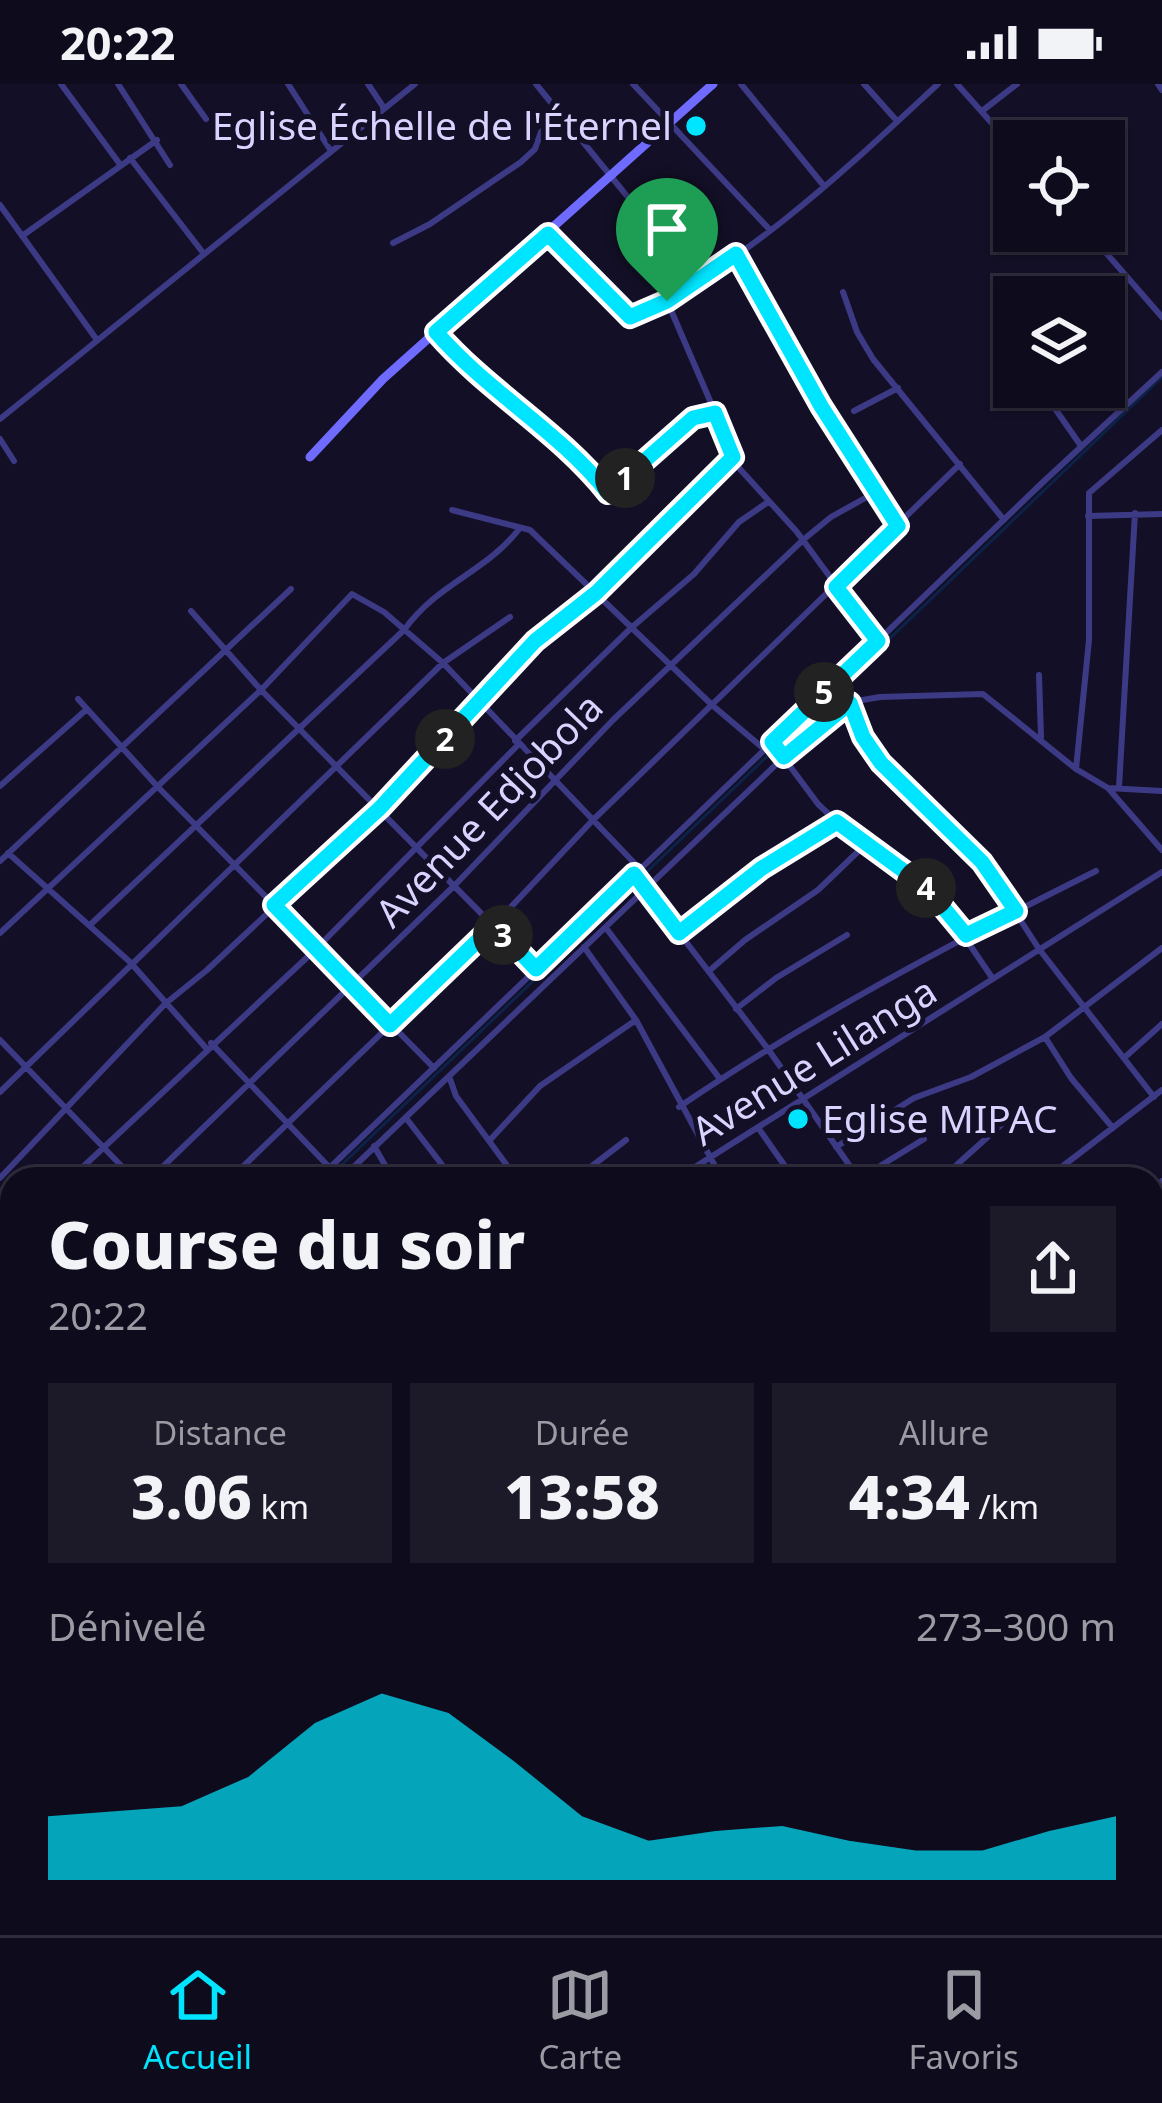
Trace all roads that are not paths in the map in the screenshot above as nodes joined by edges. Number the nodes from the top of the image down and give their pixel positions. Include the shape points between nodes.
1 (61, 84) edge
2 (118, 84) edge
3 (181, 84) edge
4 (288, 84) edge
5 (368, 84) edge
6 (415, 84) edge
7 (536, 84) edge
8 (633, 84) edge
9 (713, 84) edge
10 (741, 84) edge
11 (864, 84) edge
12 (938, 84) edge
13 (957, 84) edge
14 (1017, 84) edge
15 (384, 108) junction
16 (982, 112) junction
17 (561, 114) junction
18 (206, 119) dead end
19 (897, 121) junction
20 (670, 123) junction
21 (993, 124) edge
22 (157, 140) junction
23 (331, 151) junction
24 (130, 158) junction
25 (120, 165) junction
26 (170, 165) dead end
27 (612, 176) junction
28 (824, 185) junction
29 (0, 205) edge
30 (770, 230) junction
31 (22, 236) junction
32 (547, 236) junction
33 (393, 243) dead end
34 (1105, 252) edge
35 (204, 254) junction
36 (736, 254) junction
37 (696, 280) junction
38 (843, 292) dead end
39 (667, 301) junction
40 (1162, 317) edge
41 (436, 332) junction
42 (98, 340) junction
43 (1162, 372) edge
44 (898, 388) junction
45 (1055, 408) edge
46 (854, 410) dead end
47 (715, 413) junction
48 (0, 419) edge
49 (1162, 430) edge
50 (0, 440) edge
51 (1082, 446) junction
52 (310, 457) dead end
53 (733, 457) junction
54 (14, 461) dead end
55 (959, 464) junction
56 (876, 492) junction
57 (768, 502) junction
58 (452, 510) dead end
59 (1135, 513) junction
60 (1162, 514) edge
61 (1087, 516) junction
62 (1004, 520) junction
63 (898, 526) junction
64 (520, 528) junction
65 (803, 540) junction
66 (836, 587) junction
67 (291, 590) dead end
68 (596, 593) junction
69 (191, 611) dead end
70 (510, 617) dead end
71 (631, 628) junction
72 (404, 629) junction
73 (878, 641) junction
74 (225, 650) junction
75 (443, 663) junction
76 (671, 665) junction
77 (1039, 675) dead end
78 (261, 690) junction
79 (78, 699) dead end
80 (850, 703) junction
81 (478, 704) junction
82 (712, 705) junction
83 (87, 709) junction
84 (300, 729) junction
85 (1040, 737) junction
86 (517, 743) junction
87 (121, 746) junction
88 (777, 748) junction
89 (764, 749) junction
90 (338, 766) junction
91 (1076, 769) junction
92 (554, 782) junction
93 (0, 786) edge
94 (157, 786) junction
95 (1119, 787) junction
96 (1108, 788) junction
97 (1162, 790) edge
98 (380, 808) junction
99 (592, 821) junction
100 (837, 822) junction
101 (196, 824) junction
102 (868, 842) junction
103 (416, 844) junction
104 (1162, 850) edge
105 (8, 853) junction
106 (0, 861) edge
107 (237, 866) junction
108 (1096, 871) dead end
109 (1162, 872) edge
110 (640, 878) junction
111 (455, 885) junction
112 (49, 889) junction
113 (274, 905) junction
114 (1016, 911) junction
115 (91, 924) junction
116 (494, 925) junction
117 (606, 928) junction
118 (0, 933) edge
119 (679, 933) junction
120 (847, 935) dead end
121 (966, 935) junction
122 (584, 946) junction
123 (316, 949) junction
124 (1039, 949) junction
125 (1162, 949) edge
126 (130, 962) junction
127 (536, 969) junction
128 (709, 971) junction
129 (993, 979) junction
130 (352, 987) junction
131 (165, 1004) junction
132 (1086, 1008) junction
133 (736, 1009) junction
134 (635, 1020) junction
135 (1162, 1024) edge
136 (390, 1025) junction
137 (1045, 1037) junction
138 (0, 1040) edge
139 (208, 1046) junction
140 (768, 1049) junction
141 (1124, 1058) junction
142 (26, 1064) junction
143 (434, 1068) junction
144 (450, 1079) junction
145 (720, 1079) junction
146 (250, 1083) junction
147 (1162, 1090) edge
148 (0, 1091) edge
149 (1154, 1097) junction
150 (805, 1100) junction
151 (679, 1107) junction
152 (68, 1108) junction
153 (1011, 1116) dead end
154 (406, 1118) junction
155 (288, 1123) junction
156 (1113, 1128) junction
157 (759, 1129) junction
158 (924, 1139) dead end
159 (626, 1140) dead end
160 (489, 1141) junction
161 (374, 1146) junction
162 (836, 1147) junction
163 (104, 1150) junction
164 (709, 1160) junction
165 (11, 1167) edge
166 (84, 1167) edge
167 (122, 1167) edge
168 (162, 1167) edge
169 (242, 1167) edge
170 (329, 1167) edge
171 (331, 1167) edge
172 (352, 1167) edge
173 (386, 1167) edge
174 (444, 1167) edge
175 (508, 1167) edge
176 (590, 1167) edge
177 (697, 1167) edge
178 (714, 1167) edge
179 (786, 1167) edge
180 (850, 1167) edge
181 (878, 1167) edge
182 (954, 1167) edge
183 (1062, 1167) edge

1 - 25 street
2 - 22 street
3 - 18 street
4 - 23 street
5 - 15 street
6 - 15 street
7 - 17 street
8 - 20 street
9 - 20 street
10 - 28 street
11 - 19 street
12 - 19 street
13 - 16 street
14 - 16 street
15 - 23 street
16 - 21 street
17 - 27 street
17 - 33 street via 521,162
19 - 28 street
20 - 27 street
20 - 30 street
22 - 24 street
22 - 26 street
23 - 35 street
24 - 25 street
24 - 35 street
25 - 31 street
27 - 32 street
27 - 37 street
28 - 30 street
29 - 31 street
30 - 36 street
31 - 42 street
32 - 39 street via 630,317
32 - 41 street
34 - 40 street
35 - 42 street
36 - 37 street
36 - 56 street
37 - 39 street
38 - 44 street via 857,332
39 - 47 street
41 - 47 street via 608,493 693,418
41 - 52 street
42 - 48 street
43 - 51 street
44 - 46 street
44 - 55 street
45 - 51 street
47 - 53 street
49 - 61 street via 1089,493
50 - 54 street
51 - 62 street
53 - 57 street
53 - 68 street
55 - 62 street
55 - 63 street
56 - 63 street
56 - 65 street, Avenue Edjobola
57 - 65 street
57 - 71 street
58 - 64 street
59 - 60 street
59 - 61 street
59 - 95 street
61 - 91 street via 1090,640
62 - 73 street
63 - 66 street
64 - 68 street
64 - 72 street via 502,552 425,602
65 - 66 street
65 - 76 street, Avenue Edjobola
66 - 73 street
66 - 82 street
67 - 74 street
68 - 71 street
68 - 81 street via 535,641
69 - 74 street
70 - 75 street
71 - 76 street
71 - 86 street
72 - 75 street
72 - 78 street via 352,594
72 - 84 street
73 - 88 street
74 - 78 street
74 - 87 street
75 - 81 street
75 - 90 street
76 - 82 street
76 - 92 street, Avenue Edjobola
77 - 85 street
78 - 84 street
78 - 94 street
79 - 83 street
80 - 85 street via 983,694
80 - 88 street
80 - 114 street via 881,763 982,862
81 - 86 street
81 - 98 street
82 - 89 street
82 - 99 street
83 - 87 street
83 - 93 street
84 - 90 street
84 - 101 street
85 - 91 street
86 - 92 street
86 - 103 street
87 - 94 street
87 - 105 street
88 - 89 street
88 - 100 street
88 - 110 street
89 - 110 street
90 - 98 street
90 - 107 street
91 - 96 street
92 - 99 street
92 - 111 street, Avenue Edjobola
94 - 101 street
94 - 112 street
95 - 96 street
95 - 97 street
96 - 104 street
98 - 103 street
98 - 113 street
99 - 110 street
99 - 116 street
100 - 102 street
100 - 119 street
101 - 107 street
101 - 115 street
102 - 121 street via 940,901
102 - 128 street
103 - 111 street
103 - 123 street
105 - 106 street
105 - 112 street
107 - 113 street
107 - 126 street
108 - 114 street
109 - 124 street, Avenue Lilanga
110 - 117 street
110 - 119 street
110 - 127 street
111 - 116 street
111 - 130 street, Avenue Edjobola
112 - 115 street
112 - 118 street
113 - 123 street
113 - 131 street
114 - 121 street
114 - 124 street
115 - 126 street
116 - 127 street
116 - 136 street
117 - 122 street
117 - 145 street
119 - 128 street
120 - 133 street
121 - 129 street
121 - 140 street
122 - 134 street
122 - 144 street
123 - 130 street
123 - 139 street
124 - 129 street, Avenue Lilanga
124 - 132 street
125 - 132 street
126 - 131 street
126 - 142 street
127 - 143 street
128 - 133 street
129 - 150 street, Avenue Lilanga
130 - 136 street
130 - 146 street, Avenue Edjobola
131 - 139 street
131 - 152 street
132 - 137 street
132 - 141 street
133 - 140 street
134 - 151 street
134 - 160 street via 540,1086
135 - 141 street
136 - 143 street
136 - 155 street
137 - 156 street
137 - 162 street via 914,1098
138 - 142 street
139 - 146 street
139 - 163 street
140 - 145 street
140 - 150 street
141 - 149 street
142 - 148 street
142 - 152 street
143 - 171 street
144 - 154 street
144 - 160 street
145 - 151 street
146 - 155 street
146 - 168 street, Avenue Edjobola
147 - 149 street
149 - 156 street
150 - 157 street, Avenue Lilanga
150 - 162 street
151 - 164 street
152 - 163 street
152 - 165 street
153 - 182 street
154 - 161 street
154 - 174 street
155 - 169 street
155 - 170 street
156 - 183 street
157 - 164 street, Avenue Lilanga
157 - 179 street
158 - 181 street
159 - 176 street
160 - 175 street
161 - 172 street
161 - 173 street
162 - 180 street
163 - 166 street
163 - 167 street
164 - 177 street, Avenue Lilanga
164 - 178 street

